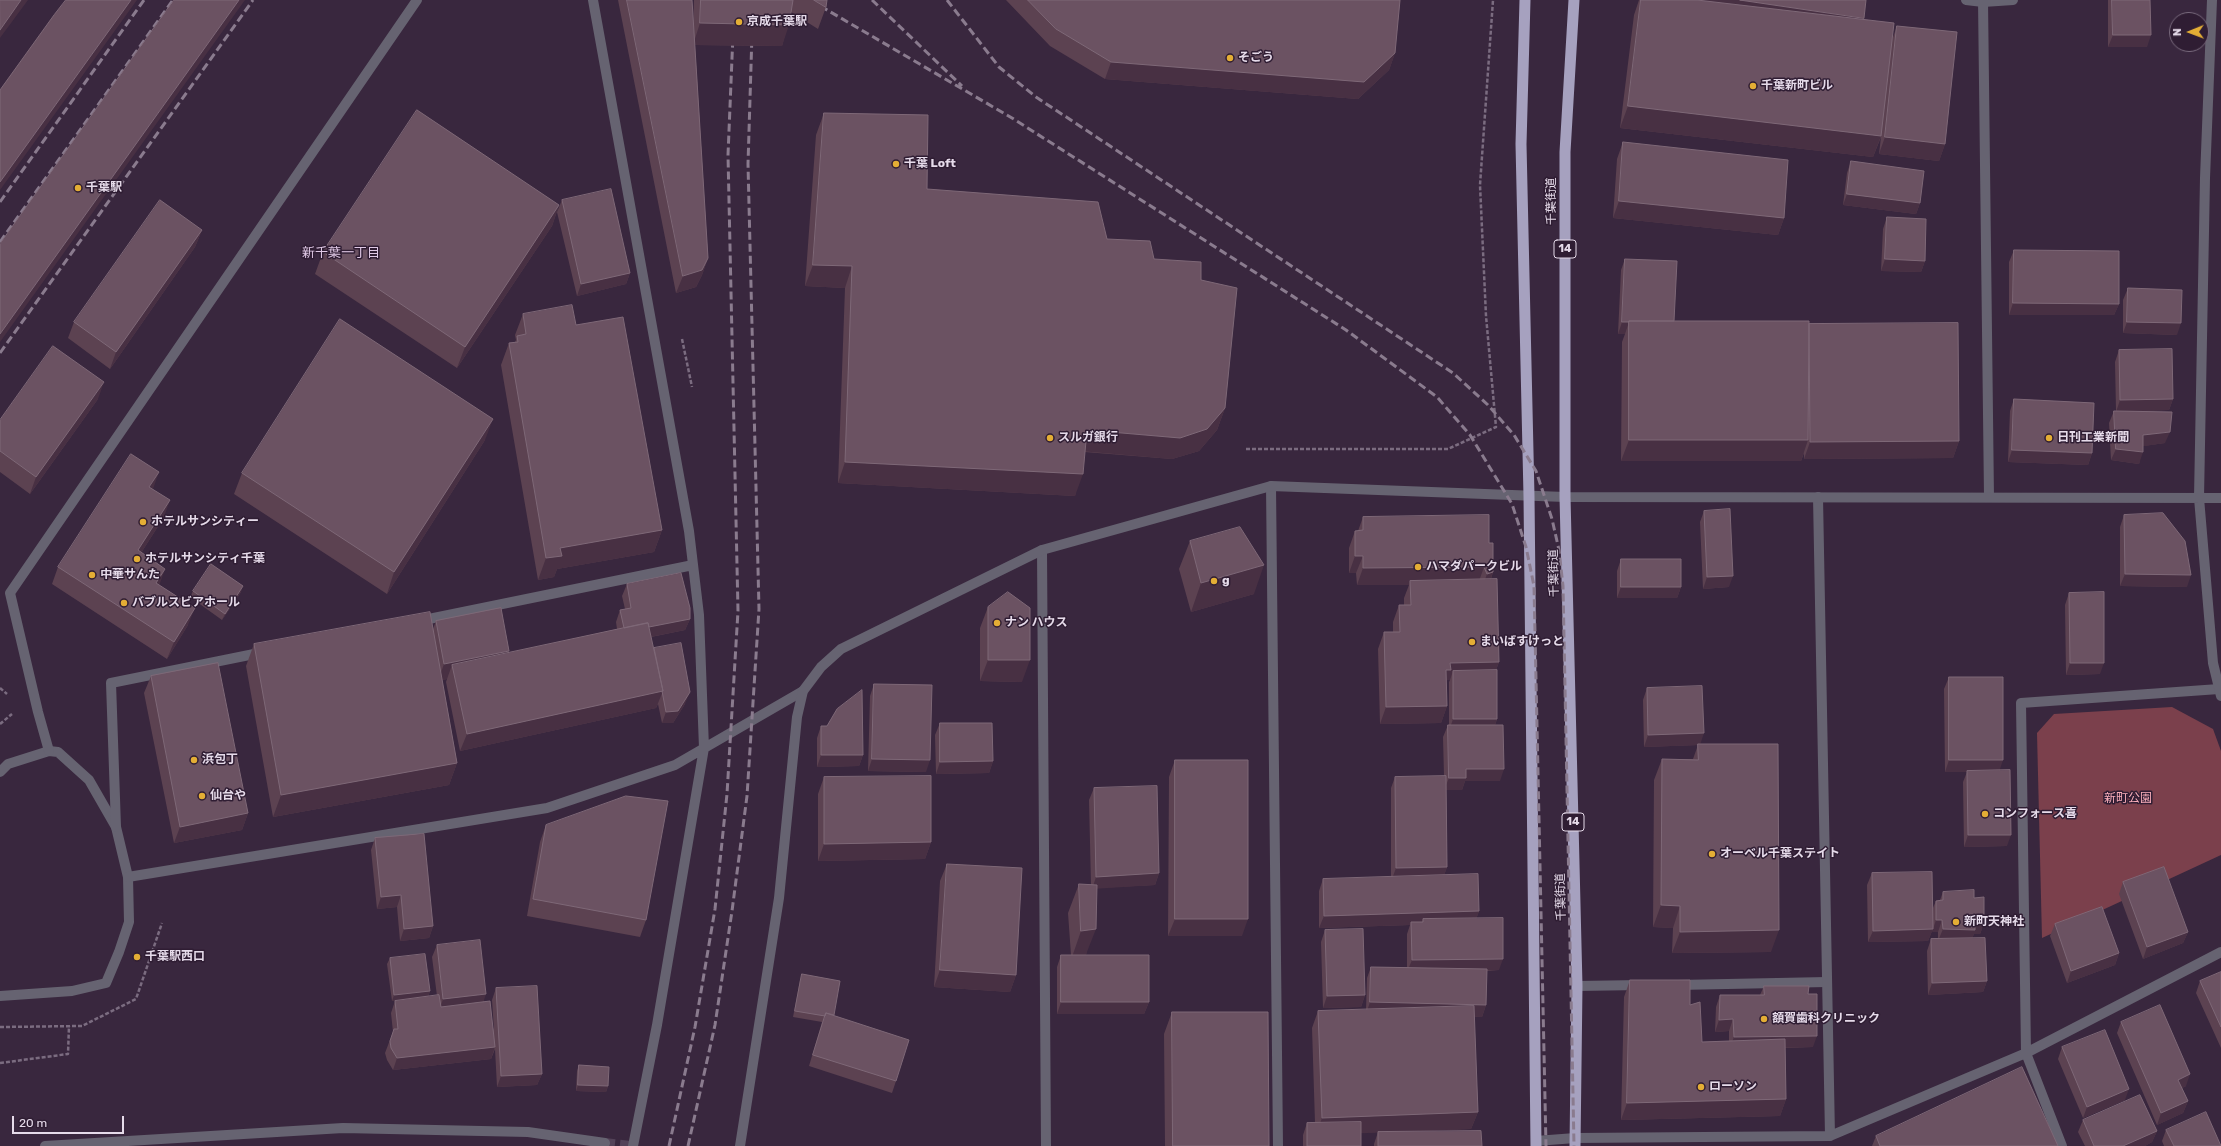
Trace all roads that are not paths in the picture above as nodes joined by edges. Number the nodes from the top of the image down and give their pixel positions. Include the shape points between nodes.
1 (417, 0) edge
2 (594, 0) edge
3 (1525, 0) edge
4 (1574, 0) edge
5 (1966, 0) edge
6 (2013, 0) edge
7 (2212, 0) edge
8 (1983, 1) edge
9 (1271, 486) junction
10 (1529, 496) junction
11 (1565, 497) junction
12 (1818, 497) junction
13 (1989, 498) junction
14 (2199, 498) junction
15 (2221, 498) edge
16 (1042, 550) junction
17 (693, 565) junction
18 (406, 623) edge
19 (274, 650) edge
20 (803, 690) junction
21 (2220, 692) edge
22 (704, 748) junction
23 (49, 751) junction
24 (0, 772) edge
25 (116, 827) junction
26 (128, 877) junction
27 (2221, 952) edge
28 (1827, 982) junction
29 (1576, 986) junction
30 (0, 996) edge
31 (2026, 1053) junction
32 (1830, 1136) junction
33 (1576, 1142) edge
34 (605, 1143) dead end
35 (1536, 1143) edge
36 (45, 1146) edge
37 (633, 1146) edge
38 (740, 1146) edge
39 (1046, 1146) edge
40 (1278, 1146) edge
41 (2062, 1146) edge

1 - 23 street via 10,593
2 - 17 street
3 - 10 highway, 千葉街道 via 1521,144
4 - 11 highway, 千葉街道 / 14 via 1565,152
5 - 8 street
6 - 8 street
7 - 14 street via 2205,178
8 - 13 street
9 - 10 street
9 - 16 street
9 - 40 street
10 - 11 street
10 - 35 highway, 千葉街道
11 - 12 street
11 - 29 highway, 千葉街道 / 14
12 - 13 street
12 - 28 street
13 - 14 street
14 - 15 street
14 - 21 street via 2213,663
16 - 20 street via 841,649 821,667
16 - 39 street
17 - 18 street
17 - 22 street via 699,614
19 - 25 street via 111,683
20 - 22 street
20 - 38 street via 797,717 779,898
21 - 31 street via 2022,703
22 - 26 street via 675,764 547,808
22 - 37 street via 657,1024
23 - 24 street via 8,764
23 - 25 street via 58,752 89,780
25 - 26 street
26 - 30 street via 129,922 106,983 72,991
27 - 31 street
28 - 29 street
28 - 32 street
29 - 33 highway, 千葉街道 / 14
31 - 32 street
31 - 41 street
32 - 33 street
33 - 35 street
34 - 36 street via 528,1132 343,1128

